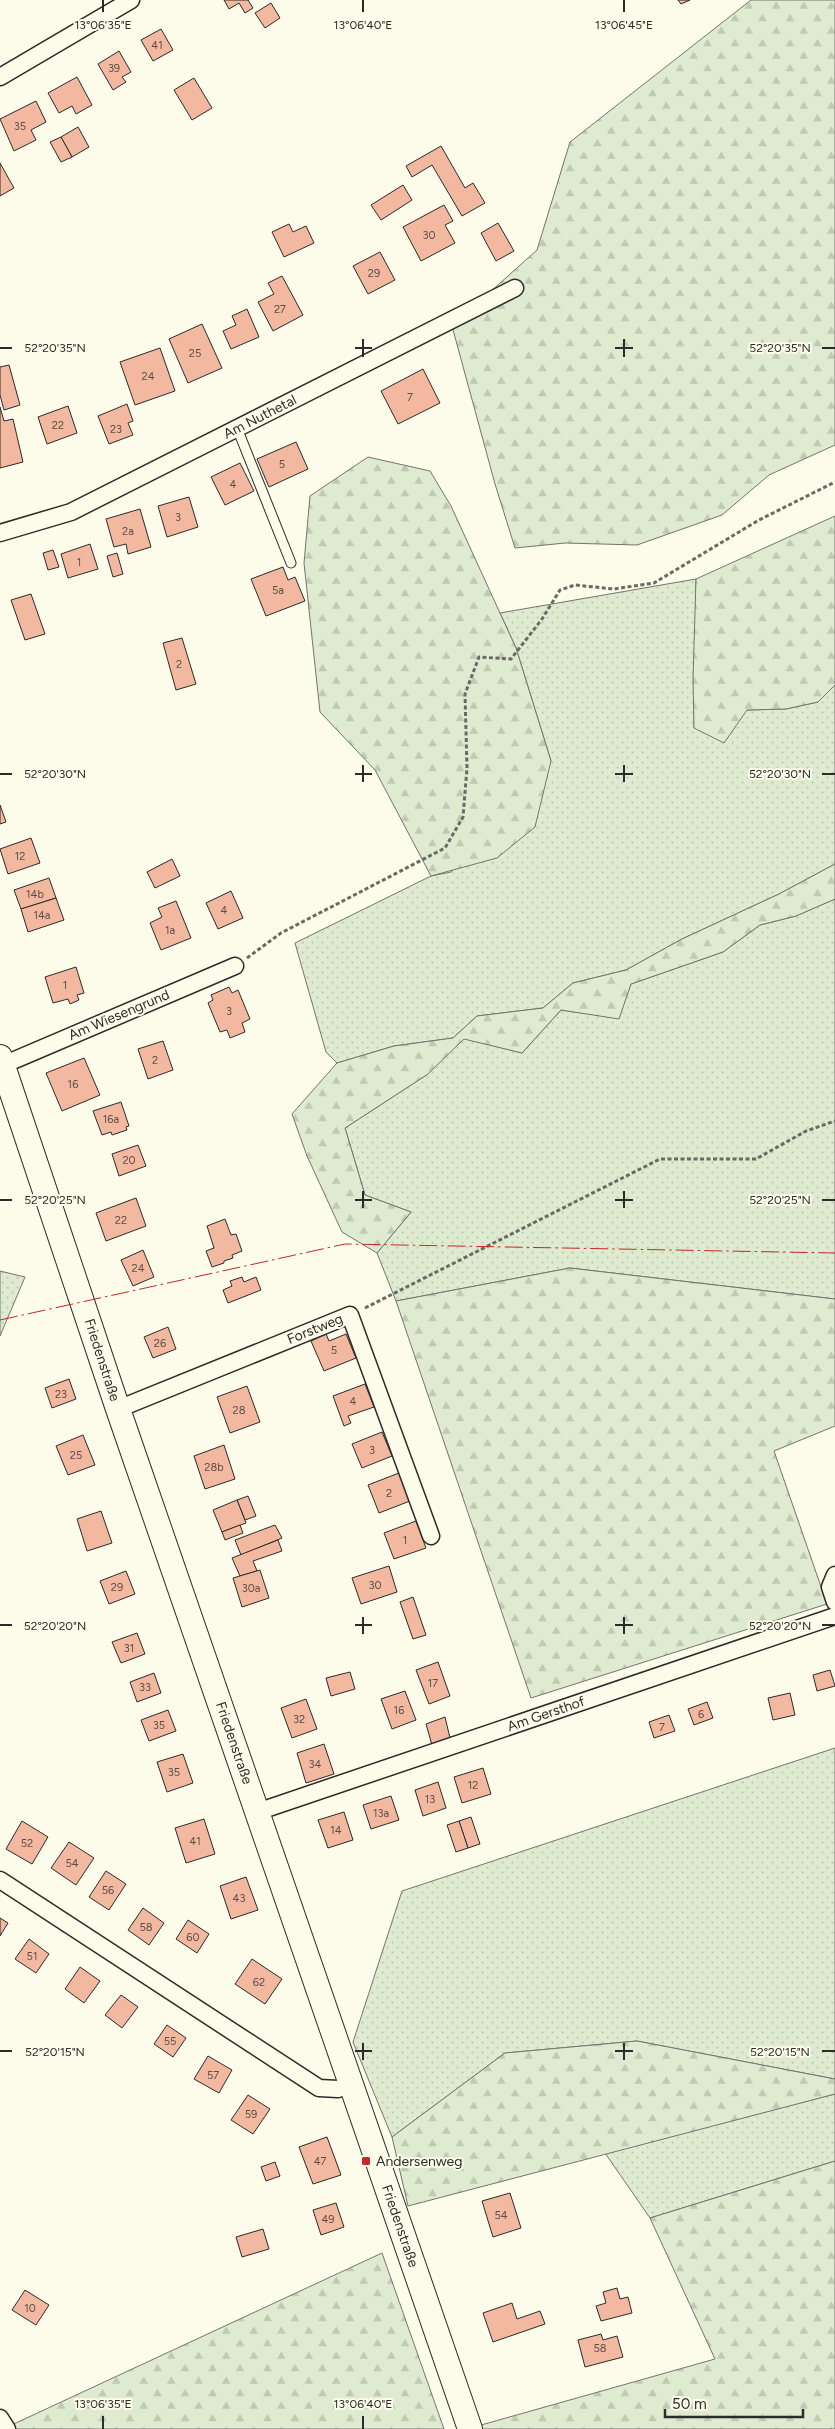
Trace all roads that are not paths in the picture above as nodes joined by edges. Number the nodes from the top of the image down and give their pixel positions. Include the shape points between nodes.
1 (131, 0) edge
2 (0, 77) edge
3 (515, 288) dead end
4 (237, 428) junction
5 (0, 533) edge
6 (291, 563) dead end
7 (235, 966) road end
8 (1, 1061) edge
9 (118, 1409) junction
10 (431, 1536) dead end
11 (835, 1575) edge
12 (835, 1602) edge
13 (835, 1616) edge
14 (257, 1812) junction
15 (0, 1880) edge
16 (351, 2084) junction
17 (0, 2418) edge
18 (7, 2429) edge
19 (470, 2429) edge

1 - 2 street
3 - 4 street, Am Nuthetal
4 - 5 street, Am Nuthetal via 71,512
4 - 6 lane
7 - 8 street, Am Wiesengrund
8 - 9 main road, Friedenstraße
9 - 10 street, Forstweg via 350,1315
9 - 14 main road, Friedenstraße
11 - 12 street via 830,1587
13 - 14 street, Am Gersthof
14 - 16 main road, Friedenstraße
15 - 16 street via 319,2088 338,2089
16 - 19 main road, Friedenstraße
17 - 18 street

